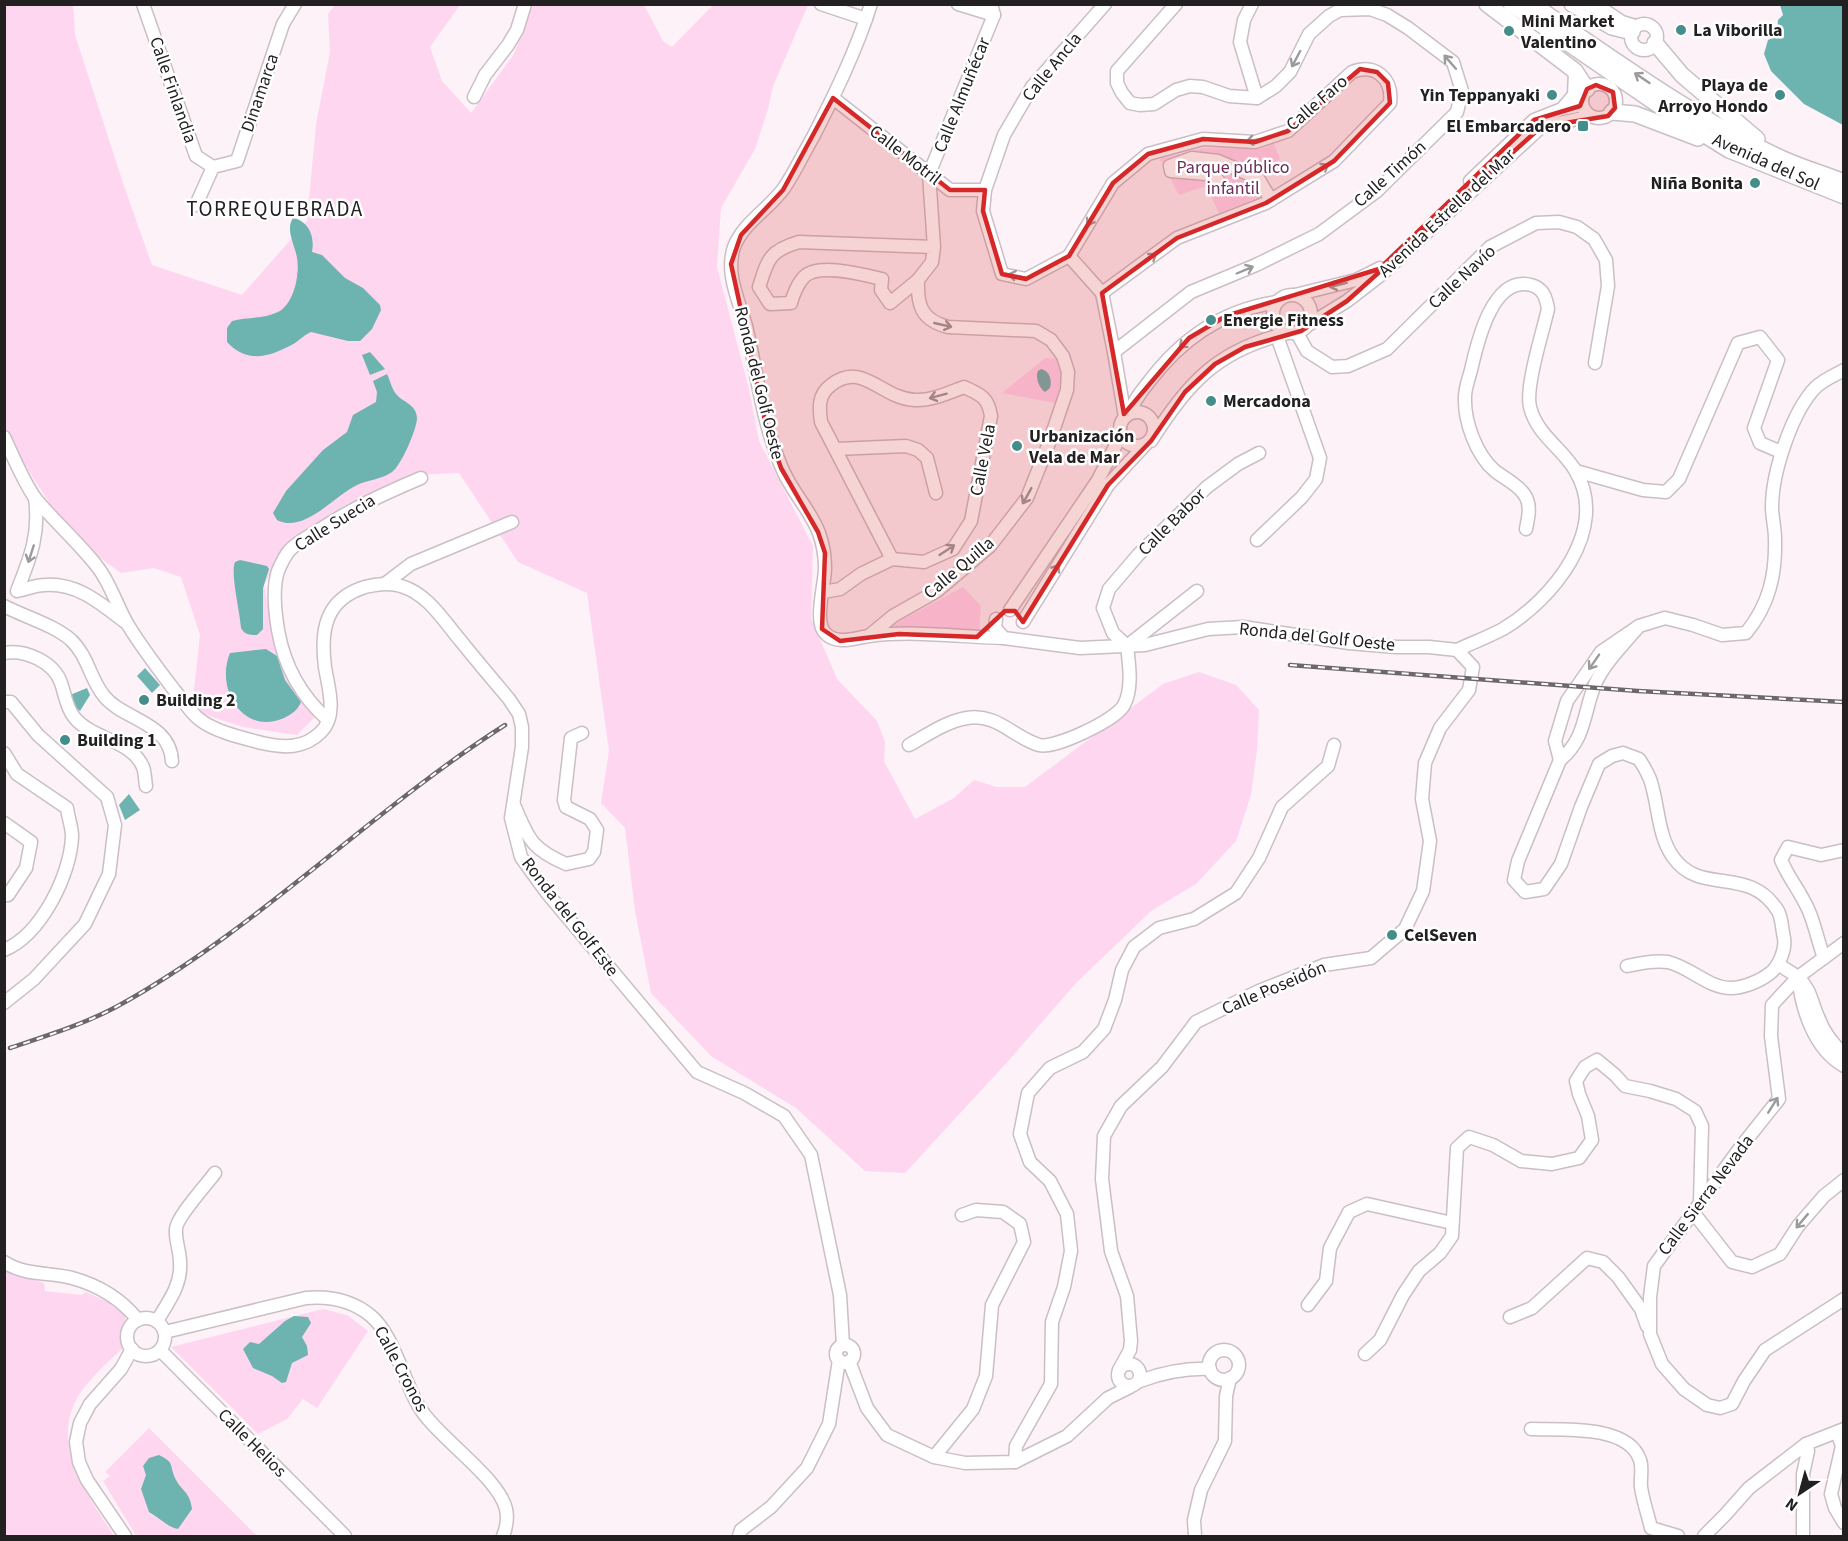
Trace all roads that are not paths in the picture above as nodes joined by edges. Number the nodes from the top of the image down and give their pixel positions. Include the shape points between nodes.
1 (143, 4) edge
2 (295, 4) edge
3 (525, 4) edge
4 (821, 4) edge
5 (871, 4) edge
6 (958, 4) edge
7 (1105, 4) edge
8 (1176, 4) edge
9 (1252, 4) edge
10 (1487, 4) edge
11 (1511, 4) edge
12 (1532, 4) edge
13 (1572, 4) edge
14 (1595, 4) edge
15 (1607, 4) edge
16 (993, 10) edge
17 (1616, 17) junction
18 (866, 19) junction
19 (1634, 29) junction
20 (1655, 43) junction
21 (1575, 71) junction
22 (1587, 89) junction
23 (474, 97) dead end
24 (833, 98) junction
25 (1257, 98) junction
26 (1582, 105) junction
27 (1562, 109) junction
28 (1612, 112) junction
29 (1591, 116) junction
30 (1729, 150) junction
31 (1783, 159) junction
32 (213, 167) junction
33 (929, 174) junction
34 (1218, 180) dead end
35 (1844, 182) edge
36 (985, 190) junction
37 (1844, 196) edge
38 (1270, 200) junction
39 (196, 205) dead end
40 (934, 247) junction
41 (1070, 256) junction
42 (918, 280) junction
43 (1102, 293) junction
44 (1295, 295) junction
45 (1277, 302) junction
46 (1308, 325) junction
47 (1287, 334) junction
48 (1114, 352) junction
49 (1595, 363) dead end
50 (1844, 370) edge
51 (1127, 416) junction
52 (1121, 435) junction
53 (4, 437) edge
54 (1149, 442) junction
55 (836, 449) junction
56 (1781, 452) junction
57 (1259, 453) dead end
58 (1576, 471) junction
59 (421, 478) dead end
60 (936, 493) dead end
61 (35, 497) junction
62 (52, 516) junction
63 (512, 522) dead end
64 (38, 525) junction
65 (1526, 529) dead end
66 (1257, 540) dead end
67 (892, 559) junction
68 (386, 583) junction
69 (17, 591) junction
70 (1197, 591) dead end
71 (824, 592) junction
72 (4, 604) edge
73 (1010, 610) junction
74 (996, 620) junction
75 (128, 624) junction
76 (1023, 626) junction
77 (1639, 626) junction
78 (870, 636) junction
79 (977, 637) junction
80 (1007, 638) junction
81 (1036, 642) junction
82 (1127, 646) junction
83 (1457, 650) junction
84 (4, 653) edge
85 (4, 702) edge
86 (328, 720) junction
87 (582, 733) dead end
88 (909, 745) dead end
89 (1334, 745) dead end
90 (4, 753) edge
91 (1560, 760) junction
92 (171, 761) dead end
93 (146, 786) dead end
94 (513, 804) junction
95 (4, 823) edge
96 (1844, 850) edge
97 (4, 895) edge
98 (1844, 943) edge
99 (4, 950) edge
100 (1824, 958) junction
101 (1778, 964) junction
102 (1628, 966) dead end
103 (1798, 977) junction
104 (4, 1003) edge
105 (1844, 1054) edge
106 (1844, 1066) edge
107 (215, 1173) dead end
108 (1844, 1180) edge
109 (1697, 1207) junction
110 (962, 1215) dead end
111 (1452, 1223) junction
112 (4, 1262) edge
113 (1844, 1299) edge
114 (1308, 1305) dead end
115 (1510, 1317) dead end
116 (138, 1320) junction
117 (156, 1321) junction
118 (165, 1332) junction
119 (1650, 1334) junction
120 (132, 1349) junction
121 (160, 1350) junction
122 (1130, 1350) junction
123 (1365, 1354) dead end
124 (844, 1361) junction
125 (1118, 1372) junction
126 (1137, 1377) junction
127 (1108, 1398) junction
128 (1531, 1429) dead end
129 (1840, 1431) edge
130 (1806, 1444) junction
131 (934, 1457) junction
132 (1015, 1462) junction
133 (1844, 1523) edge
134 (125, 1536) edge
135 (345, 1536) edge
136 (502, 1536) edge
137 (739, 1536) edge
138 (1196, 1536) edge
139 (1678, 1536) edge
140 (1704, 1536) edge
141 (1803, 1536) edge

1 - 32 street, Calle Finlandia via 196,156
2 - 32 street, Dinamarca via 283,24 237,161
3 - 23 street via 517,30 484,75
4 - 18 street
5 - 18 street, Ronda del Golf Oeste
6 - 16 street, Calle Almuñécar
7 - 36 street, Calle Ancla via 1032,87 1004,135
8 - 25 street via 1117,71 1117,83 1130,103 1154,104 1190,86
9 - 25 street via 1240,42
10 - 21 main road
11 - 30 main road, Avenida del Sol
31 -> 12 main road, Avenida del Sol via 1682,104
13 - 19 main road via 1612,27
14 - 17 street
15 - 17 street
16 - 33 street, Calle Almuñécar
17 - 19 street
18 - 24 street, Ronda del Golf Oeste
19 - 20 street via 1645,24 1653,27
19 - 20 street via 1634,53
20 - 31 main road via 1682,75
21 - 22 main road
21 - 27 street via 1575,95
22 - 26 street
22 - 28 street via 1612,85 1616,102
24 - 33 street, Calle Motril
24 - 71 street, Ronda del Golf Oeste via 783,190 741,235 731,264 766,425 781,468 818,531 825,553
48 -> 25 street, Calle Timón via 1191,292 1319,234 1377,190 1457,112 1462,91 1453,62 1408,28 1370,9 1353,9 1329,16 1309,34 1290,72
26 - 27 street, Avenida Estrella del Mar
26 - 29 street
27 -> 44 street, Avenida Estrella del Mar via 1534,120 1378,270 1356,280
28 - 29 street via 1602,118
28 - 30 main road via 1635,114
29 - 46 street, Avenida Estrella del Mar via 1541,126 1382,274
30 - 37 main road, Avenida del Sol
31 - 35 main road, Avenida del Sol
32 - 39 street
33 - 36 street, Calle Motril via 950,190
33 - 40 street
34 - 38 street via 1207,174 1172,171 1170,166 1192,158 1218,161 1258,178
41 -> 36 street, Calle Ancla via 1026,279 1002,273 983,211
38 -> 41 street, Calle Faro via 1334,160 1390,104 1388,83 1377,72 1352,72 1288,131 1255,142 1203,139 1148,154 1113,183
43 -> 38 street, Calle Faro via 1177,238
40 - 42 street via 932,262
40 - 42 street via 799,242 780,248 767,262 759,287 770,304 791,303 804,277 815,270 849,272 882,279 881,290 890,303
41 - 43 street
42 -> 78 street, Calle Quilla via 922,311 935,324 1036,331 1051,340 1063,356 1068,372 1067,390 1027,498 990,546 937,591 893,616
43 - 48 street
44 - 45 street
44 - 46 street via 1310,306
45 - 47 street via 1274,320
45 -> 51 street via 1226,316 1189,338 1160,367
46 - 47 street
47 - 49 street, Calle Navío via 1332,367 1348,366 1387,349 1490,247 1536,223 1559,222 1578,227 1594,239 1606,260 1608,286
47 - 54 street via 1245,347 1215,364 1185,392
47 - 66 street via 1320,458 1316,479
48 - 51 street
50 - 56 street via 1817,386 1801,406
51 - 52 street via 1120,426
51 - 54 street via 1141,412 1151,418 1155,429
52 - 54 street via 1132,446
52 - 73 street via 1098,480
53 - 61 street
76 -> 54 street via 1108,485
55 - 60 street via 906,446 918,450 927,458
55 - 67 street, Calle Vela
67 -> 55 street, Calle Vela via 924,562 953,549 971,521 991,416 989,404 964,387 915,400 895,396 862,377 848,375 823,391 819,406 821,422
56 - 58 street via 1760,443 1754,428 1778,360 1760,337 1738,343 1679,479 1666,492 1643,490
56 - 77 street via 1772,506 1775,539 1771,590 1758,619 1746,633 1722,635 1665,618
57 - 82 street, Calle Babor via 1207,487 1109,589 1103,608 1113,633
58 - 65 street via 1536,425 1529,405 1548,309 1541,290 1517,284 1486,316 1465,396 1467,424 1480,450 1492,469 1524,494 1530,510
58 - 83 street via 1584,496 1585,523 1578,547 1560,578 1537,604 1503,629
59 - 86 street, Calle Suecia via 355,507 306,538 290,550 278,570 275,615 287,663 301,690
61 - 62 street
61 - 64 street
62 - 64 street
62 - 75 street via 96,565
63 - 68 street via 411,564
64 -> 69 street via 33,551
67 - 71 street via 840,589
68 - 86 street via 346,594 330,612 324,643 331,706
68 - 94 street, Ronda del Golf Este via 400,585 430,604 519,714 522,747
69 - 72 street
69 - 75 street via 44,585 70,587 92,596
70 - 82 street
71 - 78 street, Ronda del Golf Oeste via 819,618 826,635 840,641
72 - 92 street via 71,640 104,696 143,720 163,739 171,750
73 - 74 street via 1001,612
73 - 76 street via 1018,614
74 - 79 street
74 - 80 street via 995,628
75 - 86 street via 154,665 189,708 211,725 258,742 296,747 320,733
76 - 80 street via 1017,636
76 - 81 street
77 - 91 street via 1596,682 1582,730 1572,750
77 -> 91 street via 1601,652 1567,701 1555,741
78 - 79 street, Ronda del Golf Oeste
79 - 80 street, Ronda del Golf Oeste
80 - 81 street, Ronda del Golf Oeste
81 - 82 street, Ronda del Golf Oeste via 1080,648
82 - 83 street, Ronda del Golf Oeste via 1243,627 1349,643
82 - 88 street via 1130,680 1124,706 1067,741 1042,746 998,722 967,718 938,728
83 - 122 street, Calle Poseidón via 1473,667 1469,690 1440,728 1425,763 1422,799 1430,841 1423,891 1405,928 1371,957 1324,965 1196,1022 1162,1067 1121,1106 1104,1136 1102,1179 1111,1251 1127,1296
84 - 93 street via 30,656 49,665 61,681 75,718 131,751 143,767
85 - 104 street via 11,702 38,735 107,797 115,825 109,874 84,924 34,979
87 - 94 street via 571,738 564,800 566,807 590,819 597,830 589,859 566,864 540,850 530,840
89 - 132 street via 1328,766 1282,807 1259,858 1236,893 1194,919 1159,928 1134,947 1122,970 1104,1029 1083,1052 1050,1068 1028,1093 1020,1134 1030,1162 1050,1181 1067,1214 1071,1251 1052,1322 1051,1384 1016,1446
90 - 99 street via 17,774 67,808 72,835 66,871 52,903 27,933
91 - 101 street via 1518,861 1514,880 1525,892 1544,889 1561,864 1599,764 1623,753 1639,759 1650,779 1663,839 1674,859 1690,873 1741,883 1762,892 1779,913 1785,944
94 - 124 street, Ronda del Golf Este via 511,818 521,857 697,1072 784,1116 811,1155 840,1295 843,1345 837,1357
95 - 97 street via 31,842 26,868 8,895
96 - 100 street via 1821,855 1788,848 1781,860 1809,910
98 - 100 street, Calle Sierra Nevada
100 - 103 street, Calle Sierra Nevada
101 - 102 street via 1770,974 1753,983 1731,988 1669,962
101 - 103 street
103 - 105 street via 1808,987 1820,1022 1833,1044
103 - 106 street via 1810,1026 1830,1058
109 -> 103 street, Calle Sierra Nevada via 1779,1099 1771,1036 1772,1005
107 - 117 street via 175,1228 179,1280
108 -> 109 street via 1798,1226 1780,1254 1752,1268 1732,1262
109 - 111 street via 1702,1126 1695,1111 1676,1099 1625,1086 1597,1060 1585,1067 1576,1081 1592,1140 1579,1158 1552,1164 1521,1161 1469,1137 1457,1148
109 - 119 street, Calle Sierra Nevada via 1654,1266
110 - 131 street via 976,1210 1003,1212 1020,1224 1024,1242 992,1305 986,1376 973,1410
111 - 114 street via 1367,1204 1349,1212 1330,1248 1326,1281
111 - 123 street via 1452,1236 1419,1271 1380,1340
112 - 116 street via 24,1271 71,1278 106,1291
113 - 119 street, Calle Sierra Nevada via 1765,1350 1732,1404 1720,1408 1707,1405 1684,1389 1662,1364
115 - 119 street via 1532,1308 1587,1258 1603,1262 1618,1277 1641,1309
116 - 117 street
116 - 120 street via 128,1333
117 - 118 street
118 - 121 street
118 - 136 street, Calle Cronos via 306,1298 348,1301 372,1316 427,1418 494,1487 506,1509
120 - 121 street via 143,1356
120 - 134 street via 121,1369 90,1404 76,1442 87,1480
121 - 135 street, Calle Helios
122 - 125 street
122 - 126 street, Calle Poseidón
124 - 131 street via 867,1408 887,1435
124 - 137 street via 829,1424 807,1468
125 - 126 street via 1127,1364
125 - 126 street via 1119,1382
125 - 127 street
126 - 127 street
126 - 138 street via 1193,1369 1217,1372 1226,1396 1225,1442 1201,1490 1194,1520
127 - 132 street via 1067,1436
128 - 139 street via 1592,1431 1633,1447 1641,1461 1641,1486 1651,1528
129 - 130 street
129 - 133 street via 1842,1446 1831,1494
130 - 140 street via 1749,1488
130 - 141 street
131 - 132 street via 964,1463

